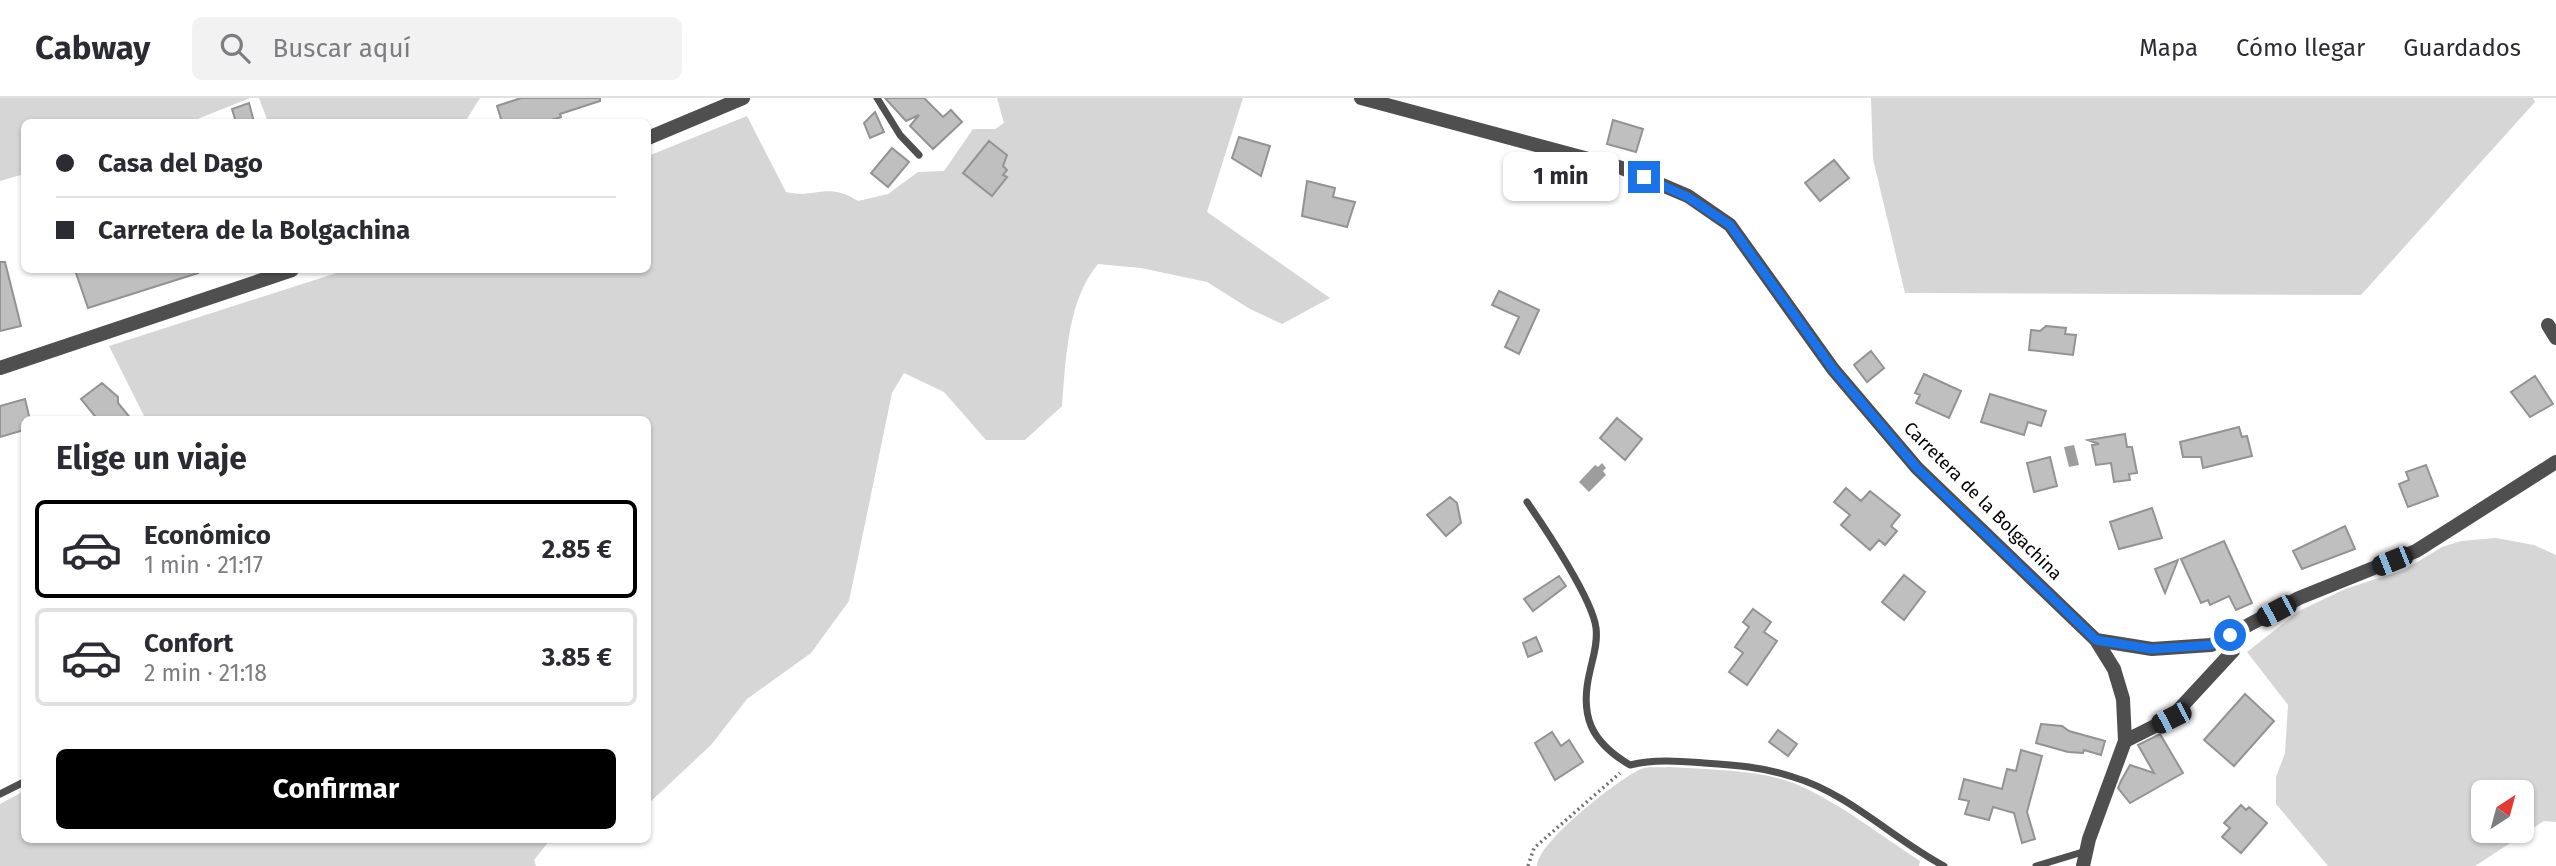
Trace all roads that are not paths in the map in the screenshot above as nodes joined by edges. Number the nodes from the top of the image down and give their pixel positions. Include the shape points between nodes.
1 (743, 98) edge
2 (877, 98) edge
3 (1361, 98) edge
4 (651, 137) edge
5 (919, 155) dead end
6 (283, 273) edge
7 (0, 368) edge
8 (2556, 461) edge
9 (1527, 502) dead end
10 (2230, 635) junction
11 (2096, 640) junction
12 (2125, 741) junction
13 (21, 784) edge
14 (0, 794) edge
15 (2087, 851) junction
16 (1944, 866) edge
17 (2036, 866) edge
18 (2083, 866) edge

1 - 4 street
2 - 5 lane
3 - 11 street, Carretera de la Bolgachina via 1622,168 1688,197 1730,225 1833,369 1917,468
6 - 7 street
8 - 10 street via 2416,551 2299,598
9 - 16 lane via 1551,537 1597,627 1588,722 1599,744 1630,765 1651,760 1741,765 1795,777 1822,789
10 - 11 street via 2211,645 2152,649
10 - 12 street via 2233,651 2171,718
11 - 12 street, Carretera de la Bolgachina via 2115,669 2123,699
12 - 15 street
13 - 14 lane
15 - 17 lane
15 - 18 street

